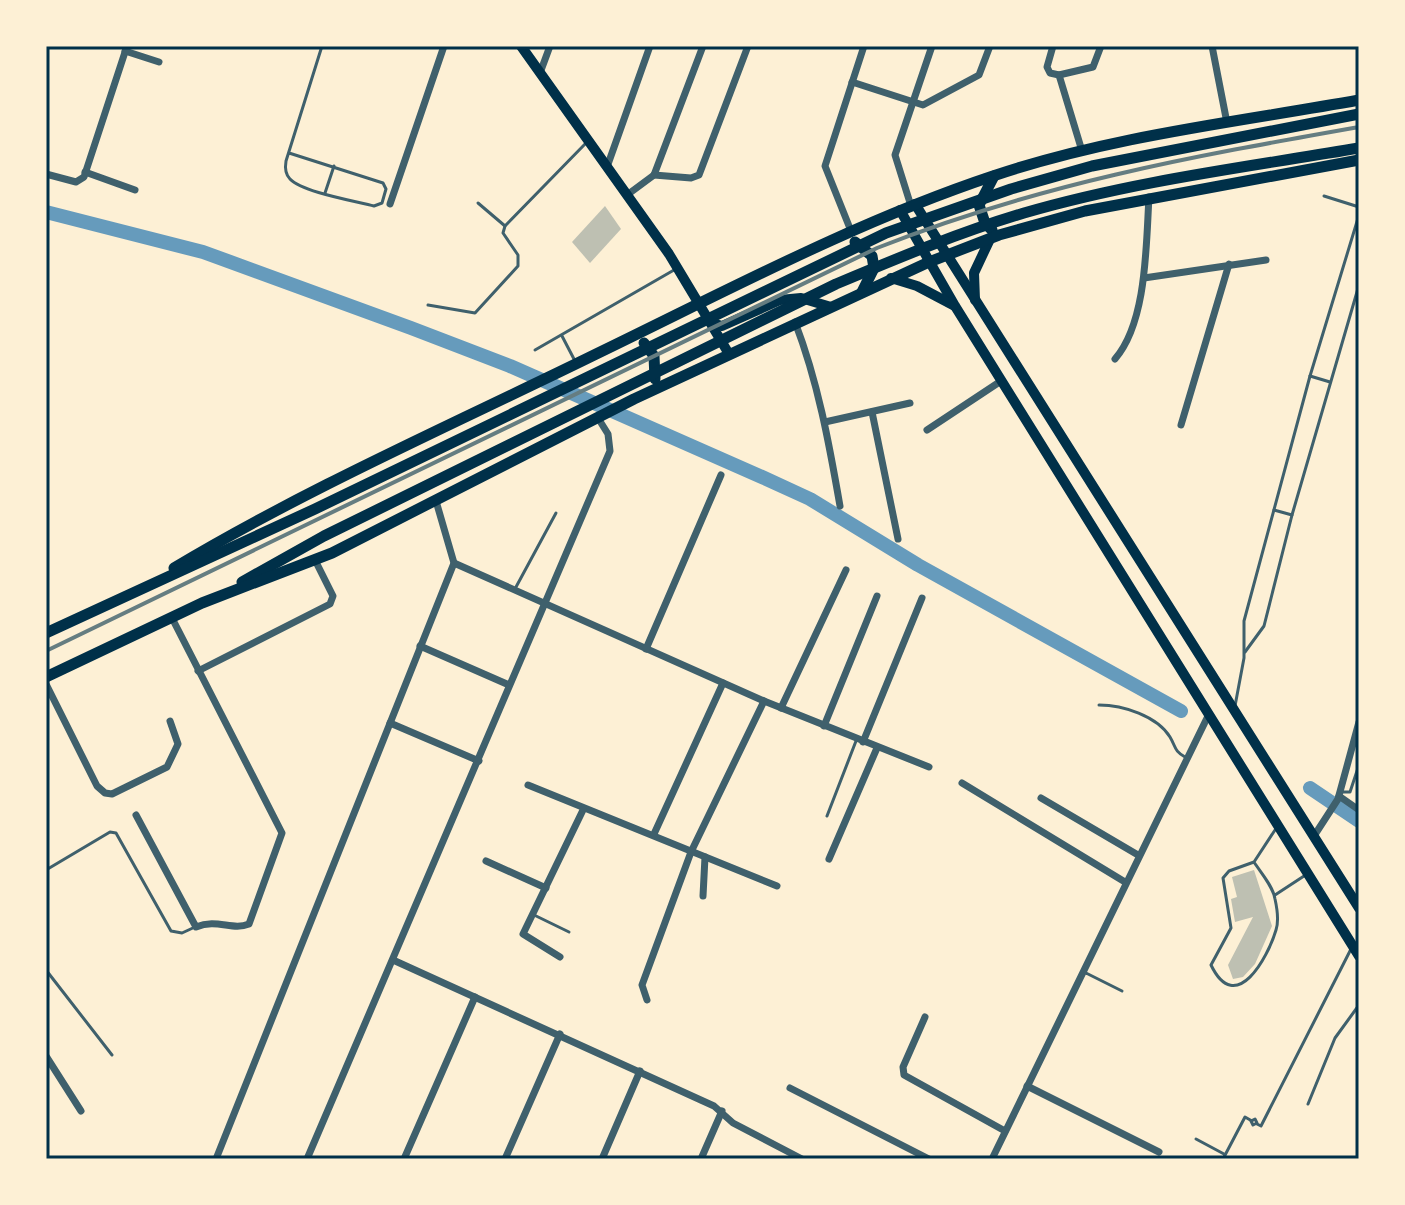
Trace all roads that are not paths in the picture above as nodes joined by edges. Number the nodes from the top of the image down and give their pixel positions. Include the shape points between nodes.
1 (322, 46) edge
2 (444, 46) edge
3 (521, 46) edge
4 (550, 46) edge
5 (650, 46) edge
6 (703, 46) edge
7 (748, 46) edge
8 (864, 46) edge
9 (932, 46) edge
10 (990, 46) edge
11 (1053, 46) edge
12 (1101, 46) edge
13 (1212, 46) edge
14 (126, 48) edge
15 (159, 62) dead end
16 (540, 73) junction
17 (1059, 75) junction
18 (852, 82) junction
19 (1359, 100) edge
20 (913, 103) junction
21 (1359, 114) edge
22 (1227, 123) junction
23 (588, 140) junction
24 (1359, 148) edge
25 (1082, 151) junction
26 (289, 153) junction
27 (1359, 160) edge
28 (334, 166) junction
29 (607, 167) junction
30 (85, 172) junction
31 (46, 174) edge
32 (654, 175) junction
33 (994, 175) junction
34 (135, 190) dead end
35 (325, 193) junction
36 (627, 195) junction
37 (1324, 196) dead end
38 (1149, 197) junction
39 (478, 203) dead end
40 (390, 204) dead end
41 (909, 207) junction
42 (1359, 207) edge
43 (1359, 215) edge
44 (505, 226) junction
45 (851, 231) junction
46 (839, 237) junction
47 (994, 237) junction
48 (946, 255) junction
49 (1266, 260) dead end
50 (929, 262) junction
51 (1229, 264) junction
52 (678, 268) junction
53 (891, 278) junction
54 (1144, 278) junction
55 (1359, 285) edge
56 (862, 292) junction
57 (700, 302) junction
58 (975, 302) junction
59 (428, 305) dead end
60 (955, 306) junction
61 (831, 307) junction
62 (795, 322) junction
63 (712, 323) junction
64 (562, 336) junction
65 (629, 339) junction
66 (535, 350) dead end
67 (729, 354) junction
68 (1115, 359) dead end
69 (577, 364) junction
70 (1310, 376) junction
71 (1001, 381) junction
72 (1330, 382) junction
73 (652, 391) junction
74 (910, 403) dead end
75 (872, 412) junction
76 (601, 416) junction
77 (825, 422) junction
78 (1181, 425) dead end
79 (927, 430) dead end
80 (721, 475) dead end
81 (436, 501) junction
82 (840, 506) dead end
83 (1274, 510) junction
84 (556, 513) dead end
85 (1292, 515) junction
86 (898, 539) dead end
87 (315, 560) junction
88 (454, 563) junction
89 (846, 570) dead end
90 (514, 590) junction
91 (877, 596) dead end
92 (922, 598) dead end
93 (118, 601) junction
94 (202, 603) junction
95 (543, 603) junction
96 (172, 618) junction
97 (46, 633) edge
98 (420, 646) junction
99 (646, 649) junction
100 (1245, 652) junction
101 (198, 671) junction
102 (46, 677) edge
103 (723, 683) junction
104 (46, 684) edge
105 (509, 685) junction
106 (764, 701) junction
107 (1099, 705) dead end
108 (781, 708) junction
109 (1234, 709) junction
110 (1208, 716) junction
111 (170, 721) dead end
112 (1359, 722) edge
113 (390, 723) junction
114 (824, 726) junction
115 (860, 741) junction
116 (877, 748) junction
117 (1185, 757) junction
118 (479, 761) junction
119 (1359, 765) edge
120 (929, 767) dead end
121 (962, 783) dead end
122 (528, 785) dead end
123 (1353, 787) junction
124 (1359, 788) edge
125 (1339, 796) junction
126 (1041, 798) dead end
127 (583, 810) junction
128 (1359, 810) edge
129 (136, 815) dead end
130 (827, 816) dead end
131 (1277, 826) junction
132 (654, 834) junction
133 (1314, 836) junction
134 (691, 852) junction
135 (1138, 855) junction
136 (705, 857) junction
137 (829, 859) dead end
138 (486, 861) dead end
139 (1254, 862) junction
140 (46, 870) edge
141 (1307, 874) junction
142 (1125, 882) junction
143 (777, 886) dead end
144 (546, 888) junction
145 (1275, 895) junction
146 (703, 896) dead end
147 (1359, 908) edge
148 (532, 914) junction
149 (196, 927) junction
150 (569, 932) dead end
151 (1352, 946) junction
152 (1359, 956) edge
153 (560, 957) dead end
154 (393, 960) junction
155 (46, 970) edge
156 (1082, 971) junction
157 (1122, 991) dead end
158 (475, 997) junction
159 (647, 1000) dead end
160 (1359, 1005) edge
161 (925, 1017) dead end
162 (560, 1034) junction
163 (112, 1055) dead end
164 (46, 1056) edge
165 (640, 1071) junction
166 (1027, 1086) junction
167 (790, 1088) dead end
168 (1308, 1104) dead end
169 (81, 1111) dead end
170 (722, 1111) junction
171 (1005, 1131) junction
172 (1196, 1139) dead end
173 (1159, 1152) dead end
174 (1224, 1157) edge
175 (216, 1159) edge
176 (307, 1159) edge
177 (404, 1159) edge
178 (505, 1159) edge
179 (602, 1159) edge
180 (701, 1159) edge
181 (802, 1159) edge
182 (929, 1159) edge
183 (992, 1159) edge

1 - 26 lane
2 - 40 street
3 - 16 main road
4 - 16 street
5 - 29 street
6 - 32 street
7 - 32 street via 699,175
8 - 18 street
9 - 20 street
10 - 20 street via 985,65 972,80 923,105
11 - 17 street via 1047,67
12 - 17 street via 1093,67
13 - 22 street
14 - 15 street
14 - 30 street
16 - 23 main road
17 - 25 street
18 - 20 street
18 - 45 street via 825,166
19 - 22 main road
20 - 41 street via 894,161
21 - 93 main road via 1054,176 886,233
22 - 25 main road
23 - 29 main road
23 - 44 lane
24 - 94 main road via 1074,200 901,257 427,485
25 - 33 main road
26 - 28 lane
26 - 35 lane via 289,178
27 - 38 main road
28 - 35 lane
28 - 35 lane via 384,184 382,202 375,206
29 - 36 main road
30 - 31 street via 76,182
30 - 34 street
32 - 36 street
33 - 41 main road
33 - 47 main road via 979,205
36 - 52 main road
37 - 42 lane
38 - 47 main road
38 - 54 street
39 - 44 lane
41 - 45 main road
41 - 48 main road
41 - 50 main road
43 - 70 lane
44 - 59 lane via 503,233 518,255 518,266 480,310 468,315
45 - 46 main road
46 - 56 main road via 865,247 872,256 874,268
46 - 57 main road
47 - 48 main road
47 - 58 main road via 974,273
48 - 50 main road
48 - 58 main road
49 - 51 street
50 - 53 main road
50 - 60 main road
51 - 54 street
51 - 78 street
52 - 57 main road
52 - 64 lane
53 - 56 main road
53 - 60 main road
54 - 68 street via 1127,344
55 - 72 lane
56 - 61 main road
57 - 63 main road
57 - 65 main road
58 - 109 main road
60 - 71 main road
61 - 62 main road
61 - 63 main road via 791,298 722,326
62 - 67 main road
62 - 77 street
63 - 67 main road
64 - 66 lane
64 - 69 lane
65 - 69 main road
65 - 73 main road via 643,342 654,356
67 - 73 main road
69 - 93 main road via 273,512
70 - 72 lane
70 - 83 lane
71 - 79 street
71 - 110 main road
72 - 85 lane
73 - 76 main road
74 - 75 street
75 - 77 street
75 - 86 street
76 - 81 main road
76 - 95 street via 610,451
77 - 82 street
80 - 99 street
81 - 87 main road
81 - 88 street
83 - 85 lane
83 - 100 lane via 1244,621
84 - 90 lane
85 - 100 lane via 1264,626
87 - 94 main road
87 - 101 street via 333,596 330,604
88 - 90 street
88 - 98 street
89 - 108 street
90 - 95 street
91 - 114 street
92 - 115 street
93 - 97 main road
94 - 96 main road
95 - 99 street
95 - 105 street
96 - 101 street
96 - 102 main road
98 - 105 street
98 - 113 street
99 - 103 street
100 - 109 lane
101 - 149 street via 282,833 249,924 209,921
103 - 106 street
103 - 132 street
104 - 111 street via 105,793 167,767 178,744
105 - 118 street
106 - 108 street
106 - 134 street
107 - 117 lane via 1120,706 1146,717
108 - 114 street
109 - 133 main road
110 - 117 street
110 - 131 main road
112 - 125 street
113 - 118 street
113 - 175 street
114 - 115 street
115 - 116 street
115 - 130 lane
116 - 120 street
116 - 137 street
117 - 135 street
118 - 154 street
119 - 123 lane
121 - 142 street
122 - 127 street
123 - 124 lane
123 - 125 lane
125 - 128 street
125 - 133 street
126 - 135 street
127 - 132 street
127 - 144 street
129 - 149 street
131 - 139 lane
131 - 141 main road
132 - 134 street
133 - 147 main road
134 - 136 street
134 - 159 street via 642,985
135 - 142 street
136 - 143 street
136 - 146 street
138 - 144 street
139 - 145 lane
139 - 145 lane via 1223,878 1231,928 1211,965 1219,978 1234,985 1252,980 1276,932
140 - 149 lane via 116,833 171,931
141 - 145 lane
141 - 151 main road
142 - 156 street
144 - 148 street
148 - 150 lane
148 - 153 street via 523,934
151 - 152 main road
151 - 174 lane via 1261,1126 1245,1117
154 - 158 street
154 - 176 street
155 - 163 lane
156 - 157 lane
156 - 166 street
158 - 162 street
158 - 177 street
160 - 168 lane via 1335,1038
161 - 171 street via 904,1075
162 - 165 street
162 - 178 street
164 - 169 street
165 - 170 street
165 - 179 street
166 - 171 street
166 - 173 street
167 - 182 street
170 - 180 street
170 - 181 street via 733,1123
171 - 183 street
172 - 174 lane

